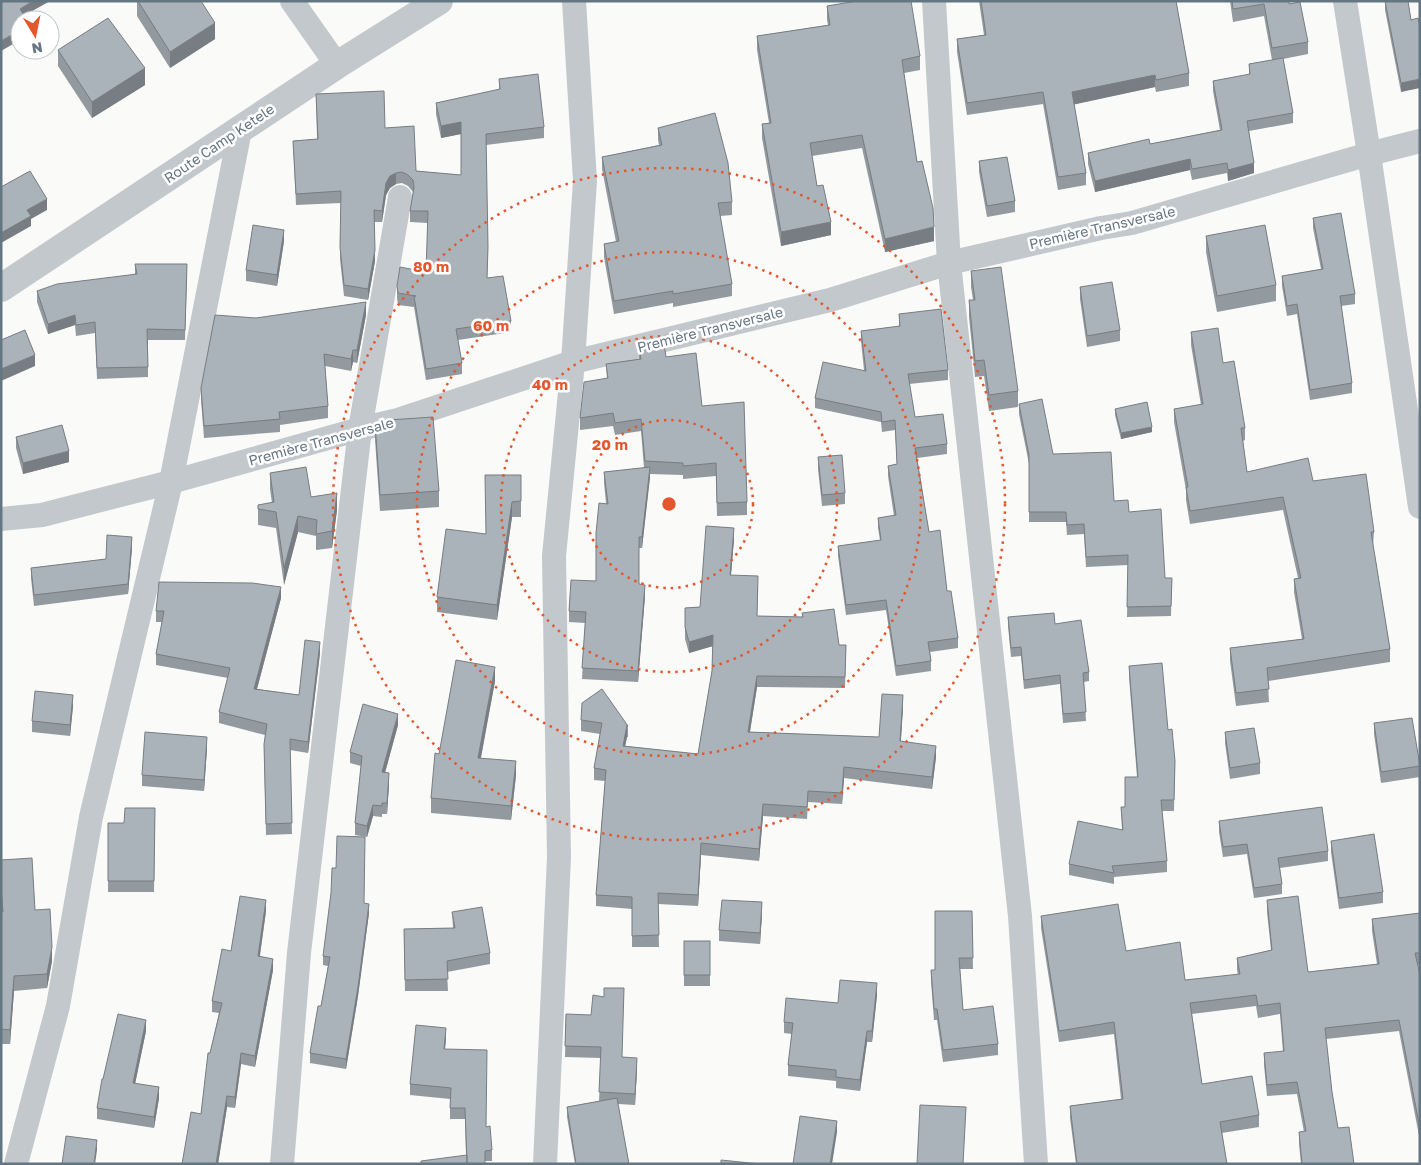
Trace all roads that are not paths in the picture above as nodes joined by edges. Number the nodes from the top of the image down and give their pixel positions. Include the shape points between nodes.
1 (292, 1) edge
2 (439, 1) edge
3 (574, 1) edge
4 (934, 1) edge
5 (1345, 1) edge
6 (337, 65) junction
7 (240, 130) junction
8 (1420, 141) edge
9 (1369, 154) junction
10 (400, 198) dead end
11 (949, 263) junction
12 (1, 288) edge
13 (573, 362) junction
14 (360, 429) junction
15 (171, 482) junction
16 (1420, 507) edge
17 (1, 519) edge
18 (16, 1164) edge
19 (282, 1164) edge
20 (545, 1164) edge
21 (1036, 1164) edge

1 - 6 street
2 - 6 street, Route Camp Ketele
3 - 13 street via 585,181
4 - 11 street
5 - 9 street
6 - 7 street, Route Camp Ketele
7 - 12 street, Route Camp Ketele
7 - 15 street
8 - 9 street, Première Transversale
9 - 11 street, Première Transversale via 1132,223
9 - 16 street
10 - 14 street
11 - 13 street, Première Transversale via 830,300
11 - 21 street via 1020,916
13 - 14 street, Première Transversale via 398,420
13 - 20 street via 554,556 559,857
14 - 15 street, Première Transversale
14 - 19 street via 299,953
15 - 17 street, Première Transversale via 42,515
15 - 18 street via 91,817 58,1006

